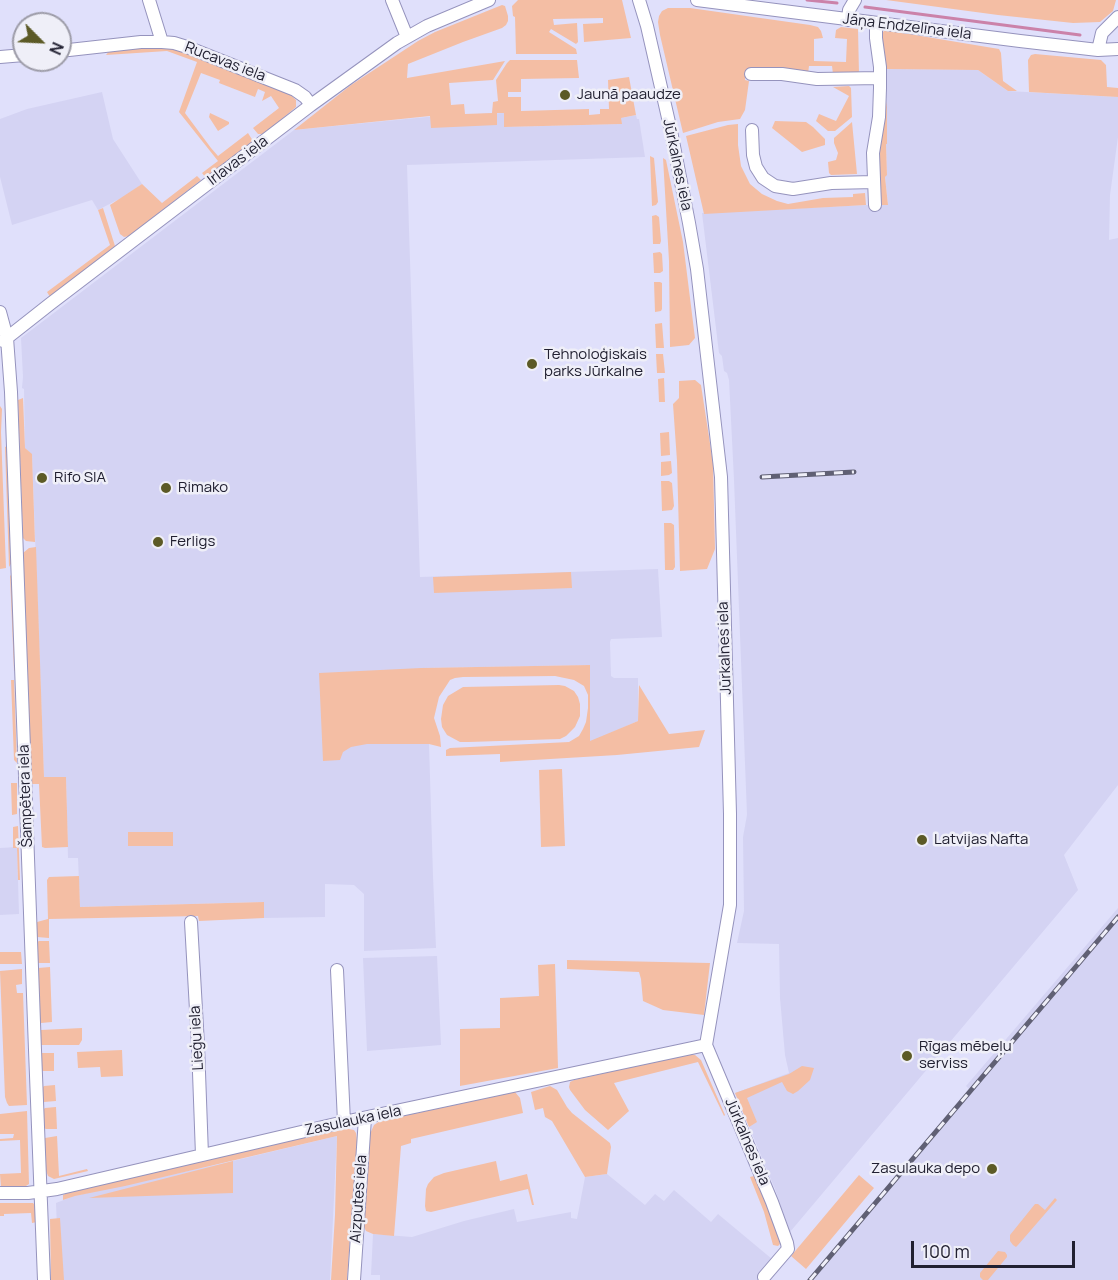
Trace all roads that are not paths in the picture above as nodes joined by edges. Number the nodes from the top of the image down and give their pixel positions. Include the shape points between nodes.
1 (149, 0) edge
2 (392, 0) edge
3 (489, 0) edge
4 (639, 0) edge
5 (697, 0) edge
6 (850, 7) edge
7 (1118, 16) edge
8 (876, 23) junction
9 (407, 37) junction
10 (162, 42) junction
11 (1118, 49) edge
12 (72, 50) edge
13 (1098, 50) junction
14 (751, 74) dead end
15 (880, 78) junction
16 (311, 105) junction
17 (752, 130) dead end
18 (874, 182) junction
19 (875, 205) dead end
20 (0, 312) edge
21 (3, 340) edge
22 (6, 391) edge
23 (191, 922) dead end
24 (337, 970) dead end
25 (706, 1045) junction
26 (365, 1118) junction
27 (344, 1122) junction
28 (202, 1155) junction
29 (41, 1191) junction
30 (0, 1193) edge
31 (764, 1277) dead end
32 (44, 1280) edge
33 (354, 1280) edge

1 - 10 street
2 - 9 street
3 - 9 street, Irlavas iela
4 - 25 street, Jūrkalnes iela via 672,135 697,269 721,477 730,905
5 - 6 street, Jāņa Endzelīna iela
6 - 8 street, Jāņa Endzelīna iela
7 - 13 street via 1101,33
8 - 13 street, Jāņa Endzelīna iela
8 - 15 street
9 - 16 street, Irlavas iela
10 - 12 street, Rucavas iela
10 - 16 street, Rucavas iela via 187,46 295,90
11 - 13 street, Jāņa Endzelīna iela
14 - 15 street
15 - 18 street
16 - 21 street, Irlavas iela
17 - 18 street via 756,167 775,186 793,189
18 - 19 street
20 - 21 street, Šampētera iela
21 - 22 street, Šampētera iela
22 - 29 street, Šampētera iela
23 - 28 street, Lieģu iela
24 - 27 street
25 - 26 street, Zasulauka iela
25 - 31 street, Jūrkalnes iela via 787,1243 788,1249
26 - 27 street, Zasulauka iela
26 - 33 street, Aizputes iela
27 - 28 street, Zasulauka iela
28 - 29 street, Zasulauka iela
29 - 30 street, Zasulauka iela
29 - 32 street, Šampētera iela

